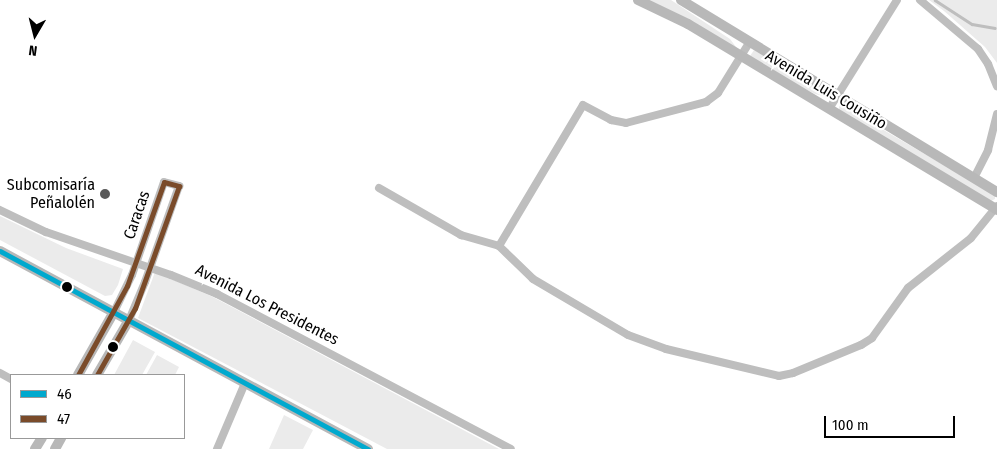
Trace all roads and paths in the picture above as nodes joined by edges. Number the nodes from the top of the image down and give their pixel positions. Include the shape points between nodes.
1 (638, 0) edge
2 (681, 0) edge
3 (897, 0) edge
4 (920, 0) edge
5 (748, 43) junction
6 (741, 56) junction
7 (997, 86) edge
8 (838, 95) junction
9 (829, 109) junction
10 (997, 114) edge
11 (974, 178) junction
12 (379, 188) dead end
13 (997, 192) edge
14 (996, 208) edge
15 (0, 210) edge
16 (499, 246) junction
17 (0, 251) edge
18 (136, 263) junction
19 (150, 268) junction
20 (114, 312) junction
21 (129, 320) junction
22 (79, 374) edge
23 (98, 374) edge
24 (245, 383) junction
25 (363, 448) edge
26 (216, 449) edge
27 (511, 449) edge

1 - 6 street, Avenida Luis Cousiño via 677,18
2 - 5 street, Avenida Luis Cousiño
3 - 8 street
4 - 7 street via 978,49
5 - 6 street
5 - 8 street, Avenida Luis Cousiño
6 - 9 street, Avenida Luis Cousiño
6 - 16 street via 718,93 706,102 626,123 611,120 583,105
8 - 9 street
8 - 11 street, Avenida Luis Cousiño
9 - 14 street, Avenida Luis Cousiño
10 - 11 street via 988,150
11 - 13 street, Avenida Luis Cousiño
12 - 16 street via 461,235
14 - 16 street via 971,238 908,288 872,338 793,373 779,376 666,349 628,335 533,279
15 - 18 street, Avenida Los Presidentes via 46,232
17 - 20 street
18 - 19 street, Avenida Los Presidentes
18 - 19 street, Caracas via 164,182 179,186
18 - 20 street, Caracas
19 - 21 street, Caracas
19 - 27 street, Avenida Los Presidentes via 218,294
20 - 21 street
20 - 22 street, Caracas
21 - 23 street, Caracas
21 - 24 street
24 - 25 street
24 - 26 street

